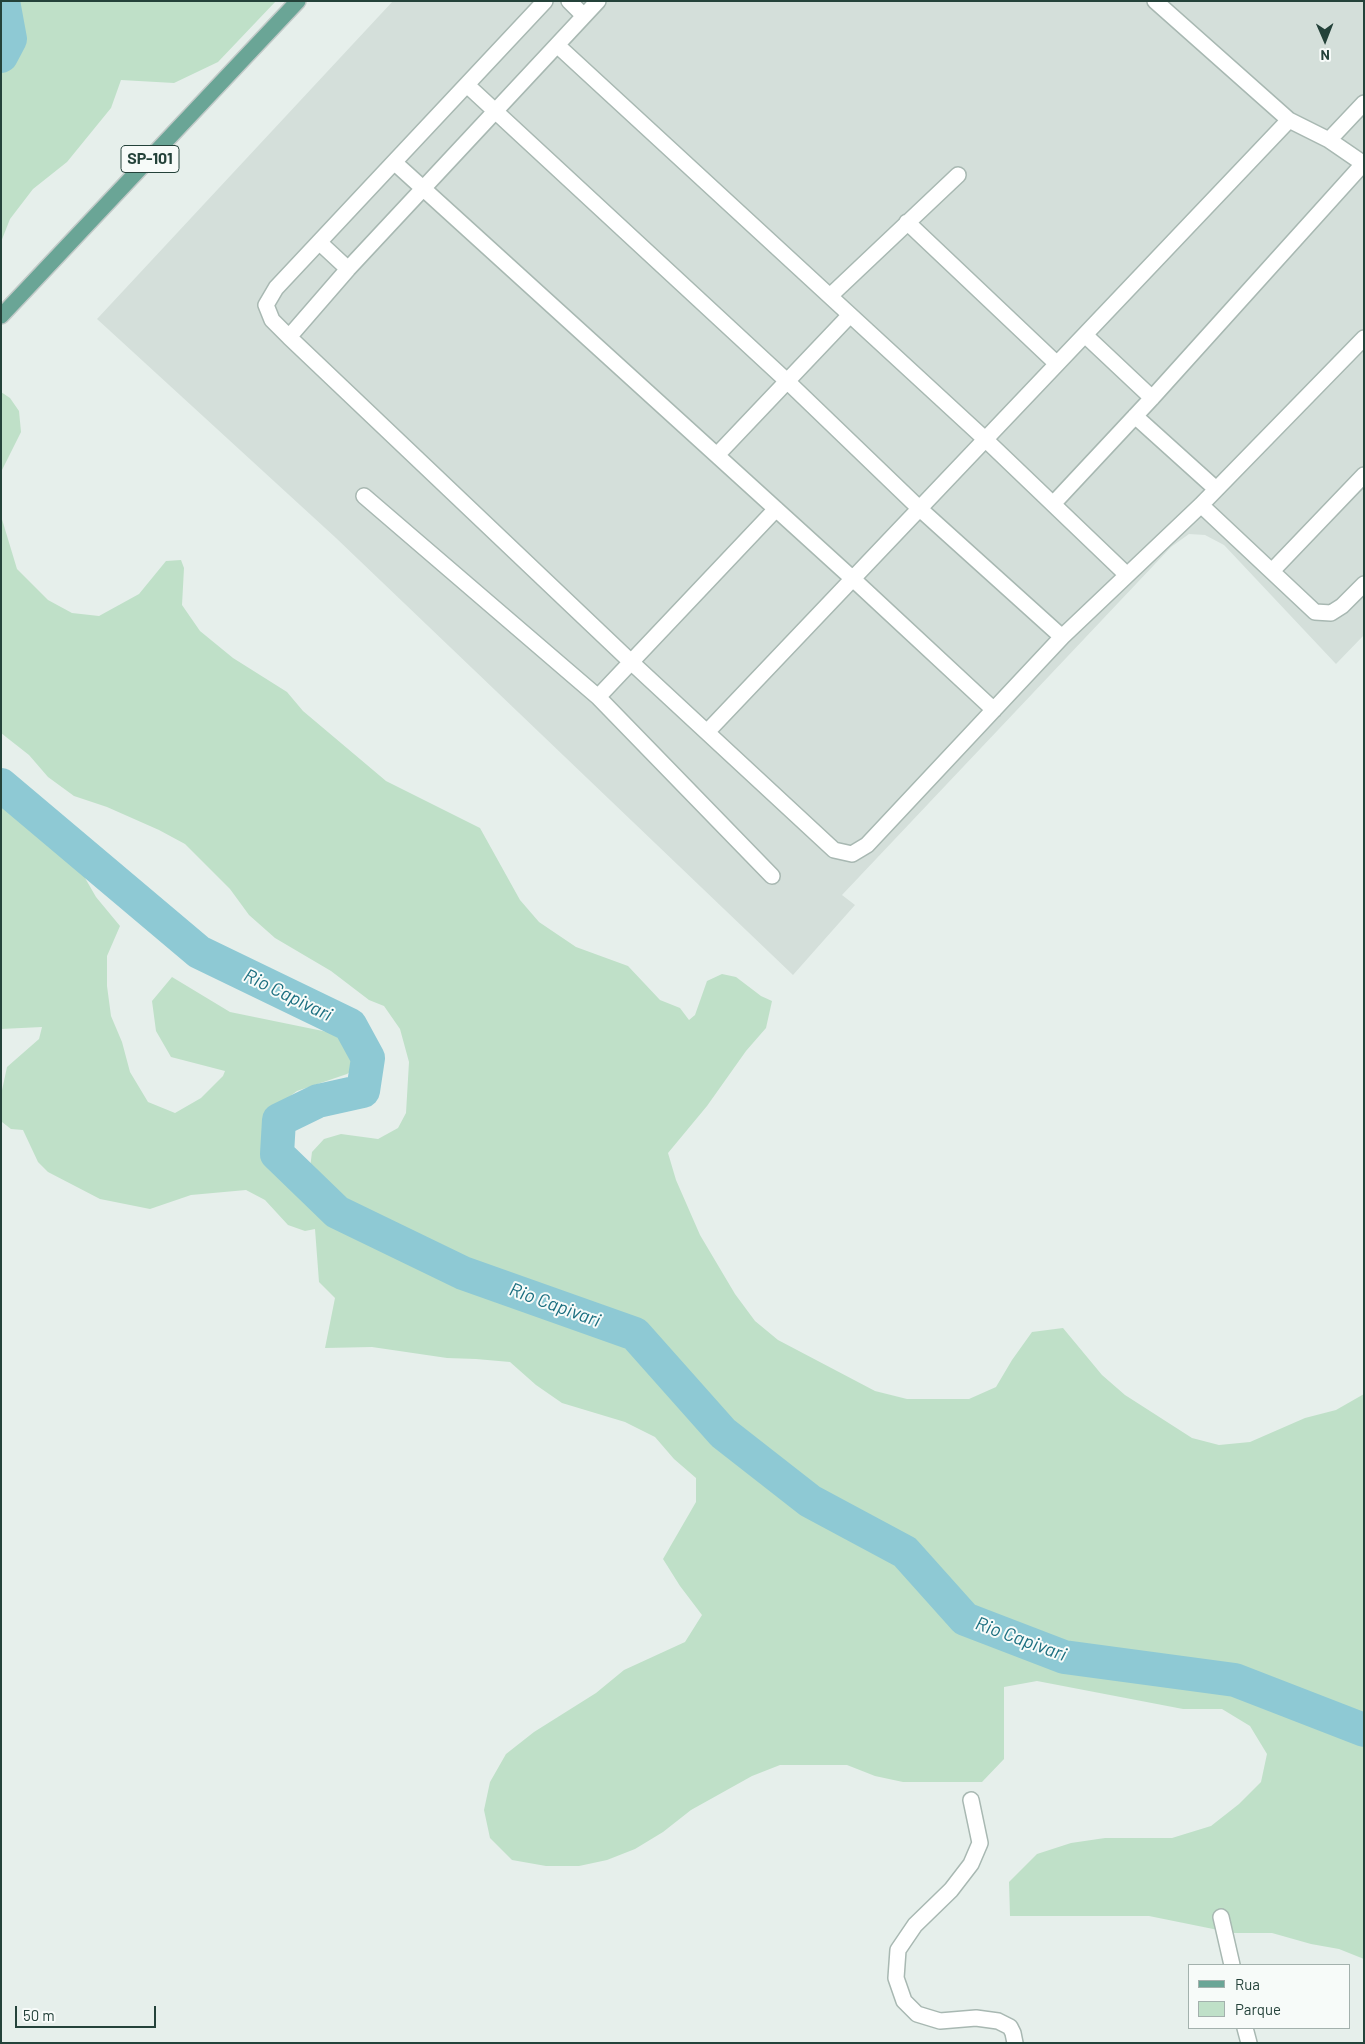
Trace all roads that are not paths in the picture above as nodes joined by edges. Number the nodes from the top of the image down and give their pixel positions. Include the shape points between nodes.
1 (298, 1) edge
2 (545, 1) edge
3 (569, 1) edge
4 (598, 1) edge
5 (1155, 1) edge
6 (584, 16) junction
7 (557, 45) junction
8 (467, 85) junction
9 (1364, 103) edge
10 (495, 111) junction
11 (1290, 120) junction
12 (1329, 140) junction
13 (394, 162) junction
14 (1364, 164) edge
15 (958, 176) dead end
16 (423, 188) junction
17 (907, 222) junction
18 (319, 242) junction
19 (348, 269) junction
20 (830, 296) junction
21 (850, 315) junction
22 (1, 316) edge
23 (1085, 335) junction
24 (289, 337) junction
25 (1364, 338) edge
26 (1057, 364) junction
27 (788, 382) junction
28 (1152, 398) junction
29 (1136, 416) junction
30 (986, 440) junction
31 (717, 455) junction
32 (1364, 475) edge
33 (1216, 489) junction
34 (364, 496) dead end
35 (1053, 504) junction
36 (1201, 505) junction
37 (776, 509) junction
38 (920, 509) junction
39 (1272, 571) junction
40 (1127, 575) junction
41 (853, 579) junction
42 (1364, 584) edge
43 (1062, 637) junction
44 (630, 661) junction
45 (598, 697) junction
46 (994, 710) junction
47 (707, 732) junction
48 (772, 876) dead end
49 (971, 1800) dead end
50 (1221, 1917) dead end
51 (1232, 1964) edge
52 (1246, 2029) edge
53 (1015, 2043) edge
54 (1249, 2043) edge

1 - 22 main road, SP-101
2 - 8 street
3 - 6 street
4 - 6 street
5 - 11 street
6 - 7 street
7 - 10 street
7 - 20 street
8 - 10 street
8 - 13 street
9 - 12 street
10 - 16 street
10 - 27 street
11 - 12 street
11 - 23 street
12 - 14 street
13 - 16 street
13 - 18 street
14 - 28 street
15 - 17 street
16 - 19 street
16 - 31 street
17 - 20 street
17 - 26 street
18 - 19 street
18 - 24 street via 276,288 266,305 272,320
19 - 24 street
20 - 21 street
21 - 27 street
21 - 30 street
23 - 26 street
23 - 28 street
24 - 44 street
25 - 33 street
26 - 30 street
27 - 31 street
27 - 38 street
28 - 29 street
29 - 33 street
29 - 35 street
30 - 35 street
30 - 38 street
31 - 37 street
32 - 39 street
33 - 36 street
34 - 45 street
35 - 40 street
36 - 39 street
36 - 40 street
37 - 41 street
37 - 44 street
38 - 41 street
38 - 43 street
39 - 42 street via 1315,612 1331,613
40 - 43 street
41 - 46 street
41 - 47 street
43 - 46 street
44 - 45 street
44 - 47 street
45 - 48 street
46 - 47 street via 867,845 852,854 834,850
49 - 53 street via 980,1843 971,1864 951,1890 915,1924 898,1950 896,1978 904,2001 917,2014 940,2021 976,2018 998,2021 1010,2027
50 - 51 street
52 - 54 street

